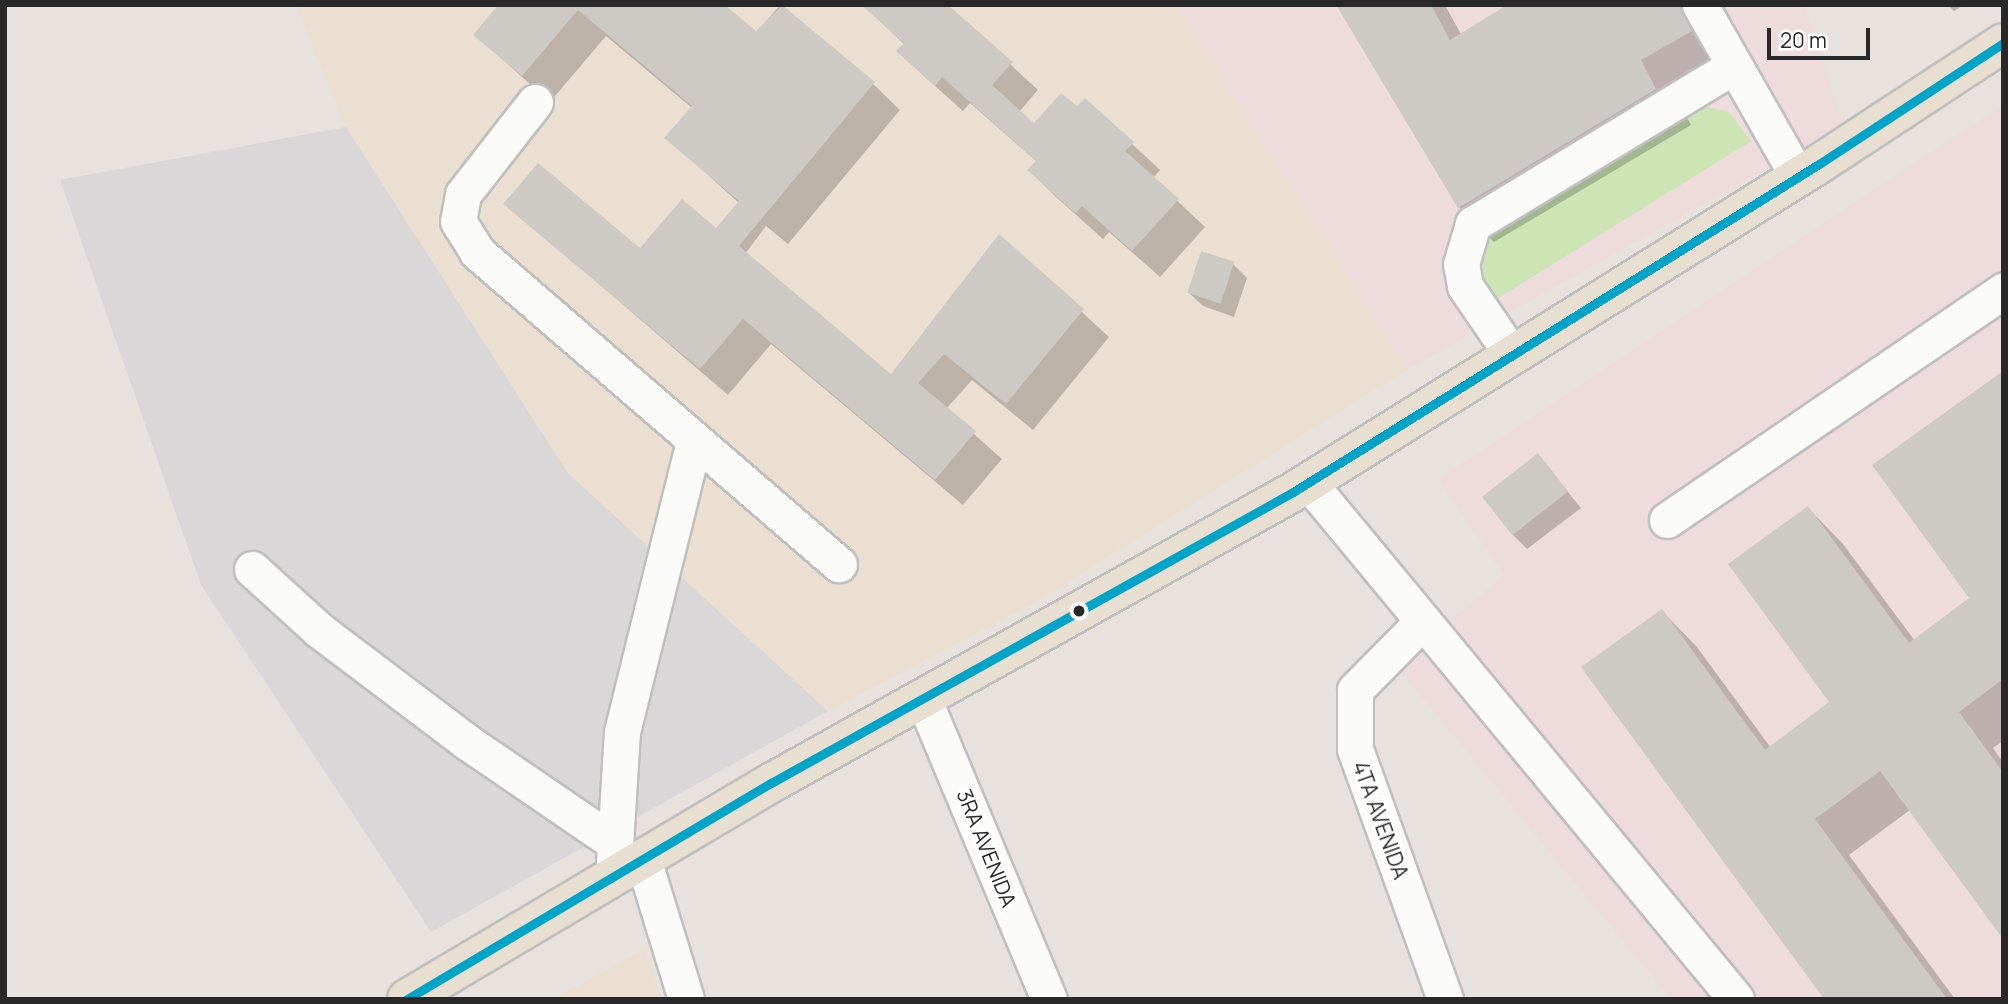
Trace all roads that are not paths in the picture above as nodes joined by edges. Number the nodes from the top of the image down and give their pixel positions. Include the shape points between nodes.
1 (1700, 5) edge
2 (2003, 43) edge
3 (1734, 66) junction
4 (535, 102) dead end
5 (1798, 177) junction
6 (2003, 291) edge
7 (1513, 355) junction
8 (694, 441) junction
9 (1308, 482) junction
10 (1667, 520) dead end
11 (839, 564) dead end
12 (253, 569) dead end
13 (1423, 621) junction
14 (923, 698) junction
15 (624, 859) junction
16 (407, 999) edge
17 (686, 999) edge
18 (1049, 999) edge
19 (1445, 999) edge
20 (1736, 999) edge

1 - 3 street
2 - 5 main road
3 - 5 street
3 - 7 street via 1473,224 1462,255 1465,286
4 - 8 street via 463,194 458,221 477,252
5 - 7 main road
6 - 10 street
7 - 9 main road
8 - 11 street
8 - 15 street via 622,732
9 - 13 street
9 - 14 main road
12 - 15 street via 319,630
13 - 19 street, 4TA AVENIDA via 1355,690 1354,749
13 - 20 street
14 - 15 main road
14 - 18 street, 3RA AVENIDA
15 - 16 main road
15 - 17 street

